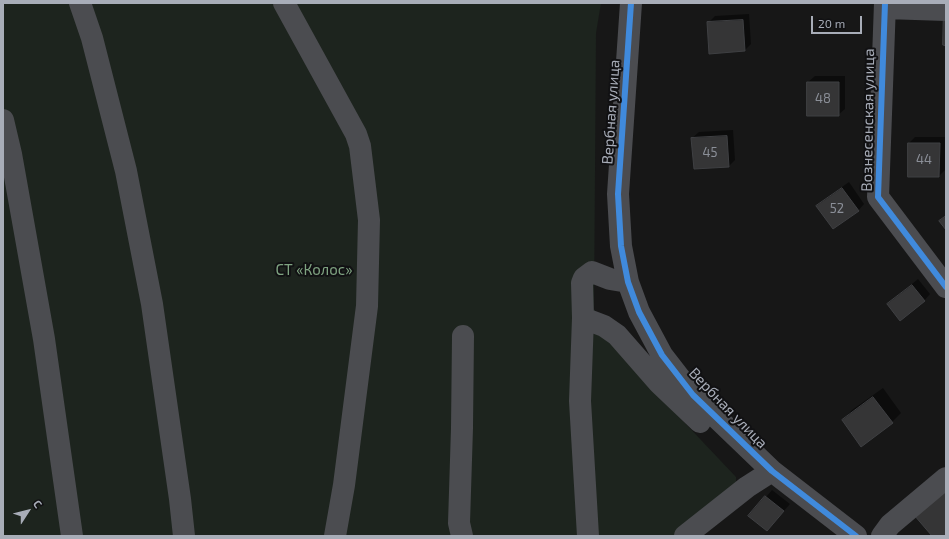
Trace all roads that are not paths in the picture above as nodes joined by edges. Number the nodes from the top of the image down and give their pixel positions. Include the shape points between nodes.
1 (80, 3) edge
2 (284, 3) edge
3 (631, 3) edge
4 (885, 6) edge
5 (946, 10) edge
6 (3, 120) edge
7 (628, 282) junction
8 (946, 287) edge
9 (583, 318) junction
10 (462, 336) dead end
11 (772, 471) junction
12 (946, 478) edge
13 (72, 536) edge
14 (184, 536) edge
15 (335, 536) edge
16 (462, 536) edge
17 (588, 536) edge
18 (685, 536) edge
19 (856, 536) edge
20 (882, 536) edge

1 - 14 street via 92,38 126,171 147,280
2 - 15 street via 356,134 360,146 369,220 367,306
3 - 7 street, Вербная улица via 618,194 621,246
4 - 5 street
4 - 8 street, Вознесенская улица via 878,197
6 - 13 street via 44,339
7 - 9 street via 592,272 588,274 582,282
7 - 11 street, Вербная улица via 639,312 662,355 693,395
9 - 11 street via 604,326 617,335 659,383 741,461 751,467
9 - 17 street via 580,401
10 - 16 street via 459,523
11 - 18 street via 747,487
11 - 19 street, Вербная улица
12 - 20 street via 890,525

